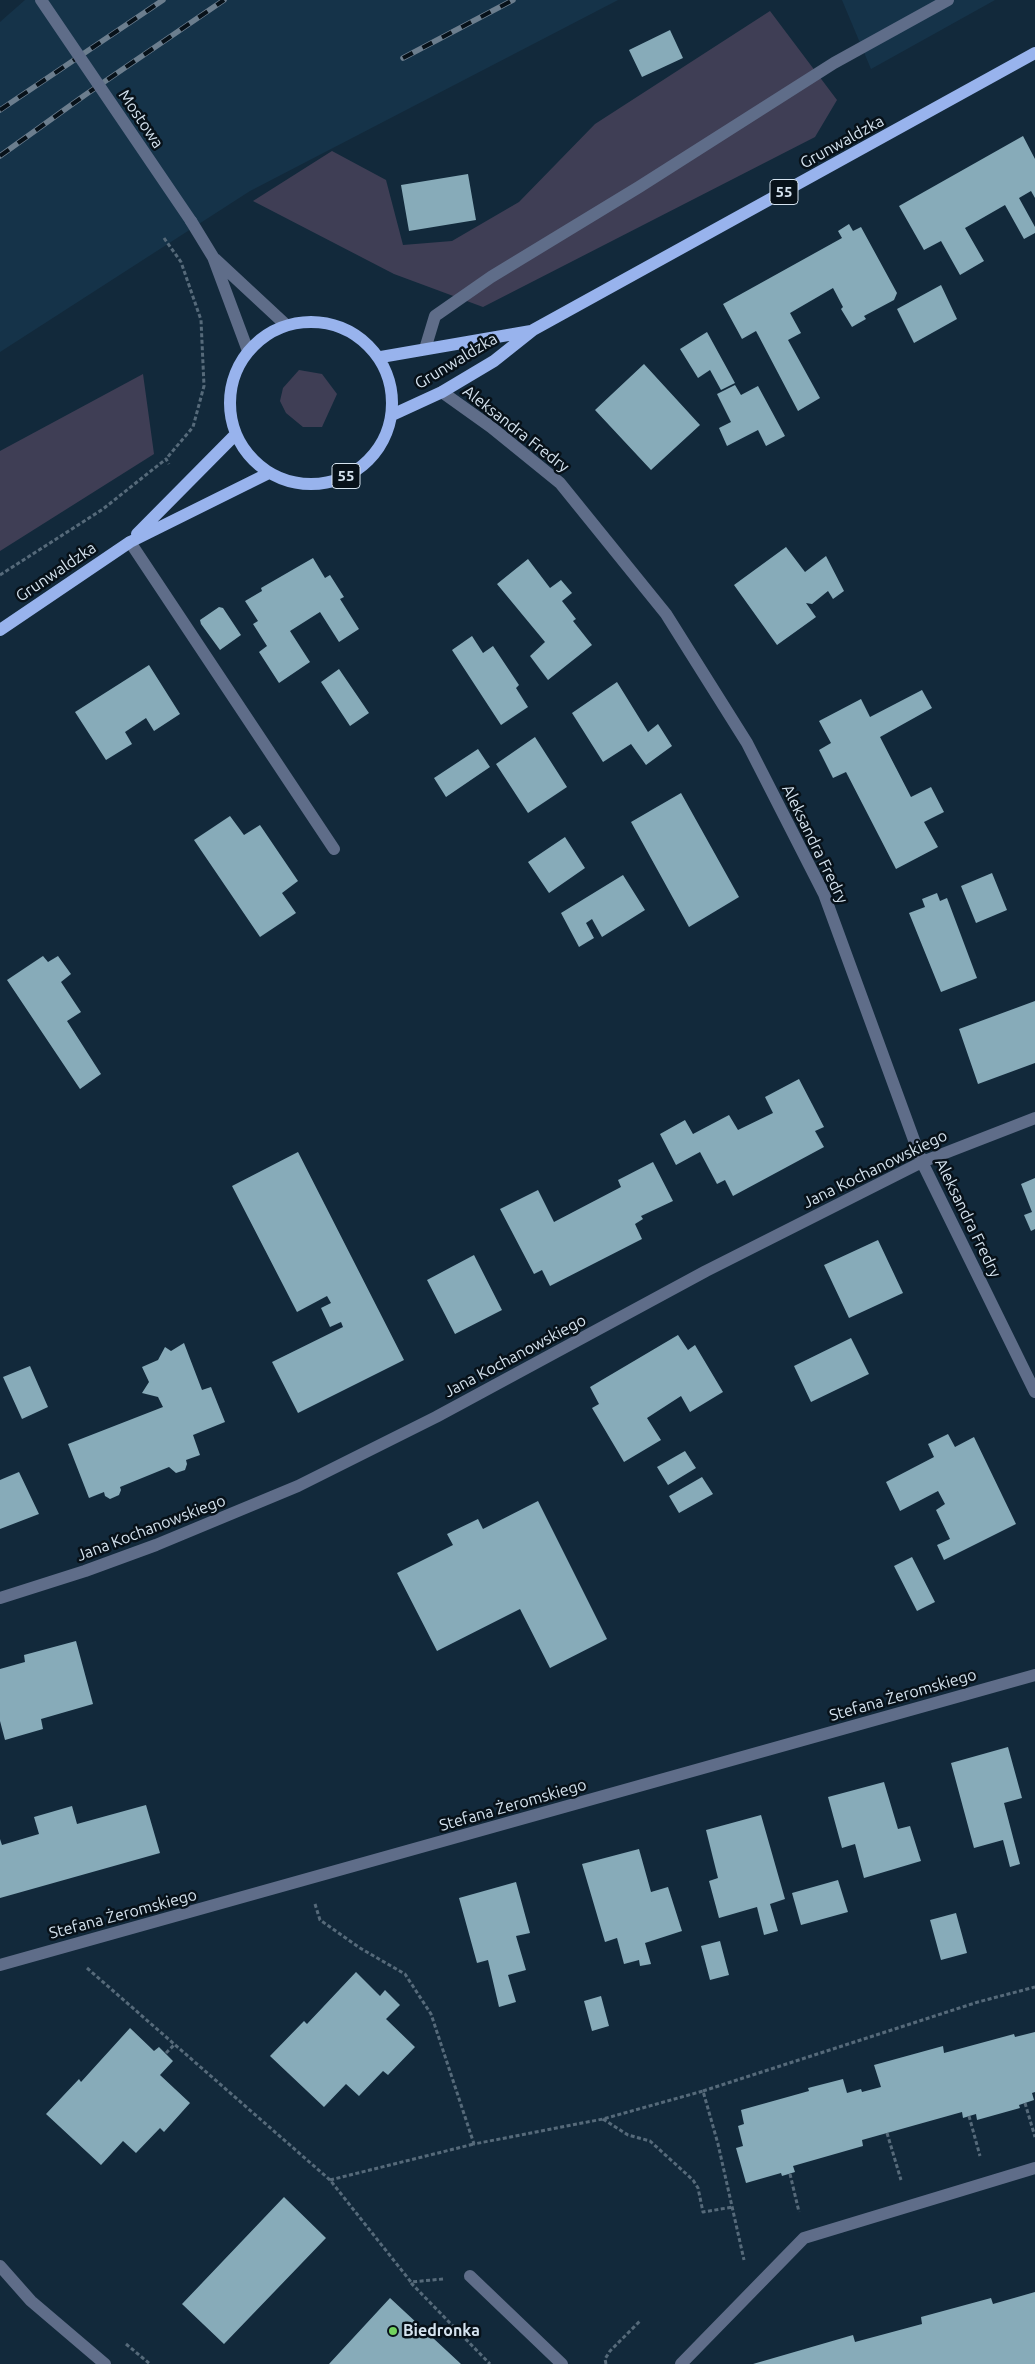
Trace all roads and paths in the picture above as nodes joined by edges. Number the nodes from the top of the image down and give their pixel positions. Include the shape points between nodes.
1 (40, 0) edge
2 (948, 0) edge
3 (1035, 53) edge
4 (164, 238) dead end
5 (213, 258) junction
6 (286, 325) junction
7 (533, 330) junction
8 (425, 349) junction
9 (248, 351) junction
10 (381, 357) junction
11 (442, 392) junction
12 (392, 415) junction
13 (236, 434) junction
14 (166, 459) junction
15 (270, 473) junction
16 (184, 486) junction
17 (130, 542) junction
18 (0, 575) edge
19 (0, 630) edge
20 (334, 849) dead end
21 (1035, 1118) edge
22 (922, 1162) junction
23 (1035, 1392) edge
24 (0, 1598) edge
25 (1035, 1675) edge
26 (307, 1880) junction
27 (63, 1947) junction
28 (0, 1965) edge
29 (1035, 1986) edge
30 (175, 2044) junction
31 (166, 2053) dead end
32 (703, 2091) junction
33 (1025, 2103) dead end
34 (968, 2116) dead end
35 (603, 2119) junction
36 (887, 2133) dead end
37 (1035, 2137) edge
38 (474, 2144) junction
39 (981, 2160) dead end
40 (1035, 2168) edge
41 (330, 2180) junction
42 (904, 2190) dead end
43 (733, 2207) junction
44 (0, 2266) edge
45 (470, 2276) joint
46 (411, 2282) junction
47 (750, 2296) junction
48 (641, 2320) dead end
49 (105, 2364) edge
50 (490, 2364) edge
51 (562, 2364) edge
52 (606, 2364) edge
53 (681, 2364) edge

1 - 5 street, Mostowa, bridge
2 - 8 street via 834,63 491,277 435,316
3 - 7 main road, Grunwaldzka / 55
4 - 14 path via 181,262 200,320 204,386 194,427
5 - 6 street, Mostowa
5 - 9 street, Mostowa
6 - 9 main road, 55 via 265,336
6 - 10 main road, 55 via 310,321 335,325 358,335
7 - 8 main road, Grunwaldzka / 55
7 - 11 main road, Grunwaldzka / 55 via 494,361
8 - 10 main road, Grunwaldzka / 55
9 - 13 main road, 55 via 234,377 230,406
10 - 12 main road, 55 via 390,382
11 - 12 main road, Grunwaldzka / 55
11 - 22 street, Aleksandra Fredry via 560,483 666,614 748,743 824,894
12 - 15 main road, 55 via 382,445 361,469 332,482 308,484 299,484
13 - 15 main road, 55 via 249,456
13 - 16 main road, Grunwaldzka
14 - 16 path
14 - 18 path via 103,510
15 - 17 main road, Grunwaldzka
16 - 17 main road, Grunwaldzka
17 - 19 main road, Grunwaldzka
17 - 20 street
21 - 22 street, Jana Kochanowskiego
22 - 23 street, Aleksandra Fredry
22 - 24 street, Jana Kochanowskiego via 706,1271 436,1417 298,1486 85,1572
25 - 26 street, Stefana Żeromskiego
26 - 27 street, Stefana Żeromskiego
26 - 38 path via 320,1920 405,1974 431,2014
27 - 28 street, Stefana Żeromskiego
27 - 30 path
29 - 32 path
30 - 31 path
30 - 41 path
32 - 35 path
32 - 43 path
33 - 37 path
34 - 39 path
35 - 38 path
35 - 43 path via 628,2135 650,2141 693,2180 703,2212
36 - 42 path
38 - 41 path
40 - 47 street via 804,2238
41 - 46 path
43 - 47 path
44 - 49 street via 31,2301
45 - 46 path
45 - 51 street
46 - 50 path
47 - 53 street
48 - 52 path via 610,2351

